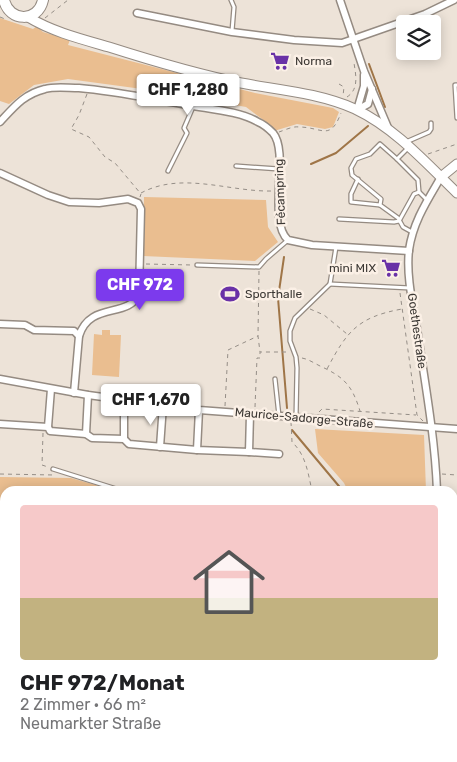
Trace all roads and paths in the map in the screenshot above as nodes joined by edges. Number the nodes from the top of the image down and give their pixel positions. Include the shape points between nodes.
1 (3, 0) edge
2 (231, 0) edge
3 (340, 0) edge
4 (454, 0) edge
5 (41, 5) edge
6 (137, 14) dead end
7 (28, 17) junction
8 (49, 29) junction
9 (232, 32) junction
10 (353, 38) junction
11 (364, 72) junction
12 (339, 84) dead end
13 (457, 85) edge
14 (372, 88) junction
15 (89, 89) junction
16 (342, 97) dead end
17 (193, 106) junction
18 (357, 110) junction
19 (457, 118) edge
20 (0, 122) edge
21 (431, 123) dead end
22 (389, 130) junction
23 (457, 144) edge
24 (406, 145) junction
25 (397, 159) junction
26 (422, 159) junction
27 (457, 164) edge
28 (236, 166) dead end
29 (280, 169) junction
30 (168, 171) dead end
31 (0, 172) edge
32 (441, 177) junction
33 (358, 179) junction
34 (279, 191) junction
35 (419, 192) junction
36 (457, 193) edge
37 (141, 194) junction
38 (427, 200) junction
39 (138, 203) junction
40 (380, 205) junction
41 (339, 219) dead end
42 (399, 221) junction
43 (413, 232) junction
44 (288, 240) junction
45 (336, 246) junction
46 (409, 251) junction
47 (140, 264) junction
48 (197, 265) joint
49 (259, 267) junction
50 (330, 284) junction
51 (399, 288) junction
52 (411, 288) junction
53 (305, 307) junction
54 (402, 309) junction
55 (0, 324) edge
56 (347, 334) junction
57 (79, 336) junction
58 (258, 336) junction
59 (260, 352) junction
60 (287, 352) dead end
61 (296, 357) junction
62 (327, 369) junction
63 (0, 379) edge
64 (276, 379) dead end
65 (51, 389) junction
66 (74, 393) junction
67 (88, 396) junction
68 (124, 400) junction
69 (163, 405) junction
70 (199, 410) junction
71 (225, 411) junction
72 (360, 412) junction
73 (253, 415) junction
74 (417, 415) junction
75 (279, 417) junction
76 (294, 418) junction
77 (310, 419) junction
78 (0, 424) edge
79 (46, 427) junction
80 (431, 428) junction
81 (457, 429) edge
82 (86, 434) junction
83 (124, 438) junction
84 (160, 447) junction
85 (197, 450) junction
86 (249, 452) junction
87 (278, 454) dead end
88 (53, 469) joint
89 (0, 474) edge
90 (436, 474) junction
91 (69, 475) junction
92 (457, 475) edge
93 (106, 486) edge
94 (311, 486) edge
95 (437, 486) edge

1 - 7 main road via 13,14
2 - 9 lane via 234,7
3 - 10 street
4 - 10 street via 425,14
5 - 7 main road
5 - 8 main road
6 - 9 street
7 - 8 main road
8 - 18 main road via 179,69 326,98
9 - 10 street via 327,43 342,43
10 - 11 street
11 - 14 street
11 - 18 street via 364,86
12 - 16 path via 344,87
13 - 19 lane
14 - 18 street via 368,104
14 - 22 street
15 - 17 street, Fécampring
15 - 20 street, Fécampring via 46,88 27,95
15 - 37 path via 71,129 89,137
17 - 29 street, Fécampring via 258,121 274,134
17 - 30 lane via 184,128 187,133
18 - 22 main road
21 - 24 lane via 429,132
22 - 24 main road
23 - 26 path
24 - 25 lane
24 - 26 main road
25 - 33 lane via 380,144 351,165 352,175
25 - 35 lane via 418,180
26 - 32 main road
27 - 32 main road
28 - 29 lane
29 - 34 street, Fécampring
31 - 39 street via 69,202 99,203 128,199
32 - 36 main road
32 - 38 street, Goethestraße
33 - 40 lane via 381,199
33 - 40 lane via 351,202
34 - 37 path via 182,183 153,187
34 - 44 street, Fécampring via 281,230
35 - 38 lane
35 - 42 lane via 414,194
37 - 39 path
38 - 43 street, Goethestraße
39 - 47 street via 141,209
40 - 42 lane
41 - 42 lane
42 - 43 lane
43 - 46 street, Goethestraße
44 - 45 street, Fécampring
44 - 49 lane
45 - 46 street, Fécampring
45 - 50 lane
46 - 52 street, Goethestraße
47 - 48 path
47 - 57 street via 136,302 100,313 81,328
48 - 49 lane
49 - 58 path
50 - 51 lane
50 - 53 lane
51 - 52 lane
51 - 54 path
52 - 80 street, Goethestraße
53 - 56 path via 324,315
53 - 61 lane via 294,318 290,331
54 - 56 path via 382,313
54 - 74 path
55 - 57 street via 25,325 34,330 74,331
56 - 62 path
57 - 66 street
58 - 59 path
58 - 71 path via 228,350
59 - 60 path
59 - 73 path
61 - 62 path
61 - 76 lane
62 - 72 path via 349,385
63 - 65 street, Maurice-Sadorge-Straße
64 - 75 lane
65 - 66 street, Maurice-Sadorge-Straße
65 - 79 street
66 - 67 street, Maurice-Sadorge-Straße
67 - 68 street, Maurice-Sadorge-Straße
67 - 82 street
68 - 69 street, Maurice-Sadorge-Straße
68 - 83 street
69 - 70 street, Maurice-Sadorge-Straße
69 - 84 street
70 - 71 street, Maurice-Sadorge-Straße
70 - 85 street
71 - 73 street, Maurice-Sadorge-Straße
72 - 74 path
72 - 77 path via 322,410
73 - 75 street, Maurice-Sadorge-Straße
73 - 86 street
74 - 80 path
75 - 76 street, Maurice-Sadorge-Straße
76 - 77 street, Maurice-Sadorge-Straße
76 - 94 path via 292,442 304,459
77 - 80 street, Maurice-Sadorge-Straße
78 - 79 street
79 - 82 street via 50,431
79 - 88 path via 42,465
80 - 81 street, Maurice-Sadorge-Straße
80 - 90 street, Goethestraße
82 - 83 street via 92,438
83 - 84 street via 129,444
84 - 85 street
85 - 86 street
86 - 87 street
88 - 91 lane
89 - 91 path
90 - 92 path
90 - 95 street, Goethestraße
91 - 93 lane

